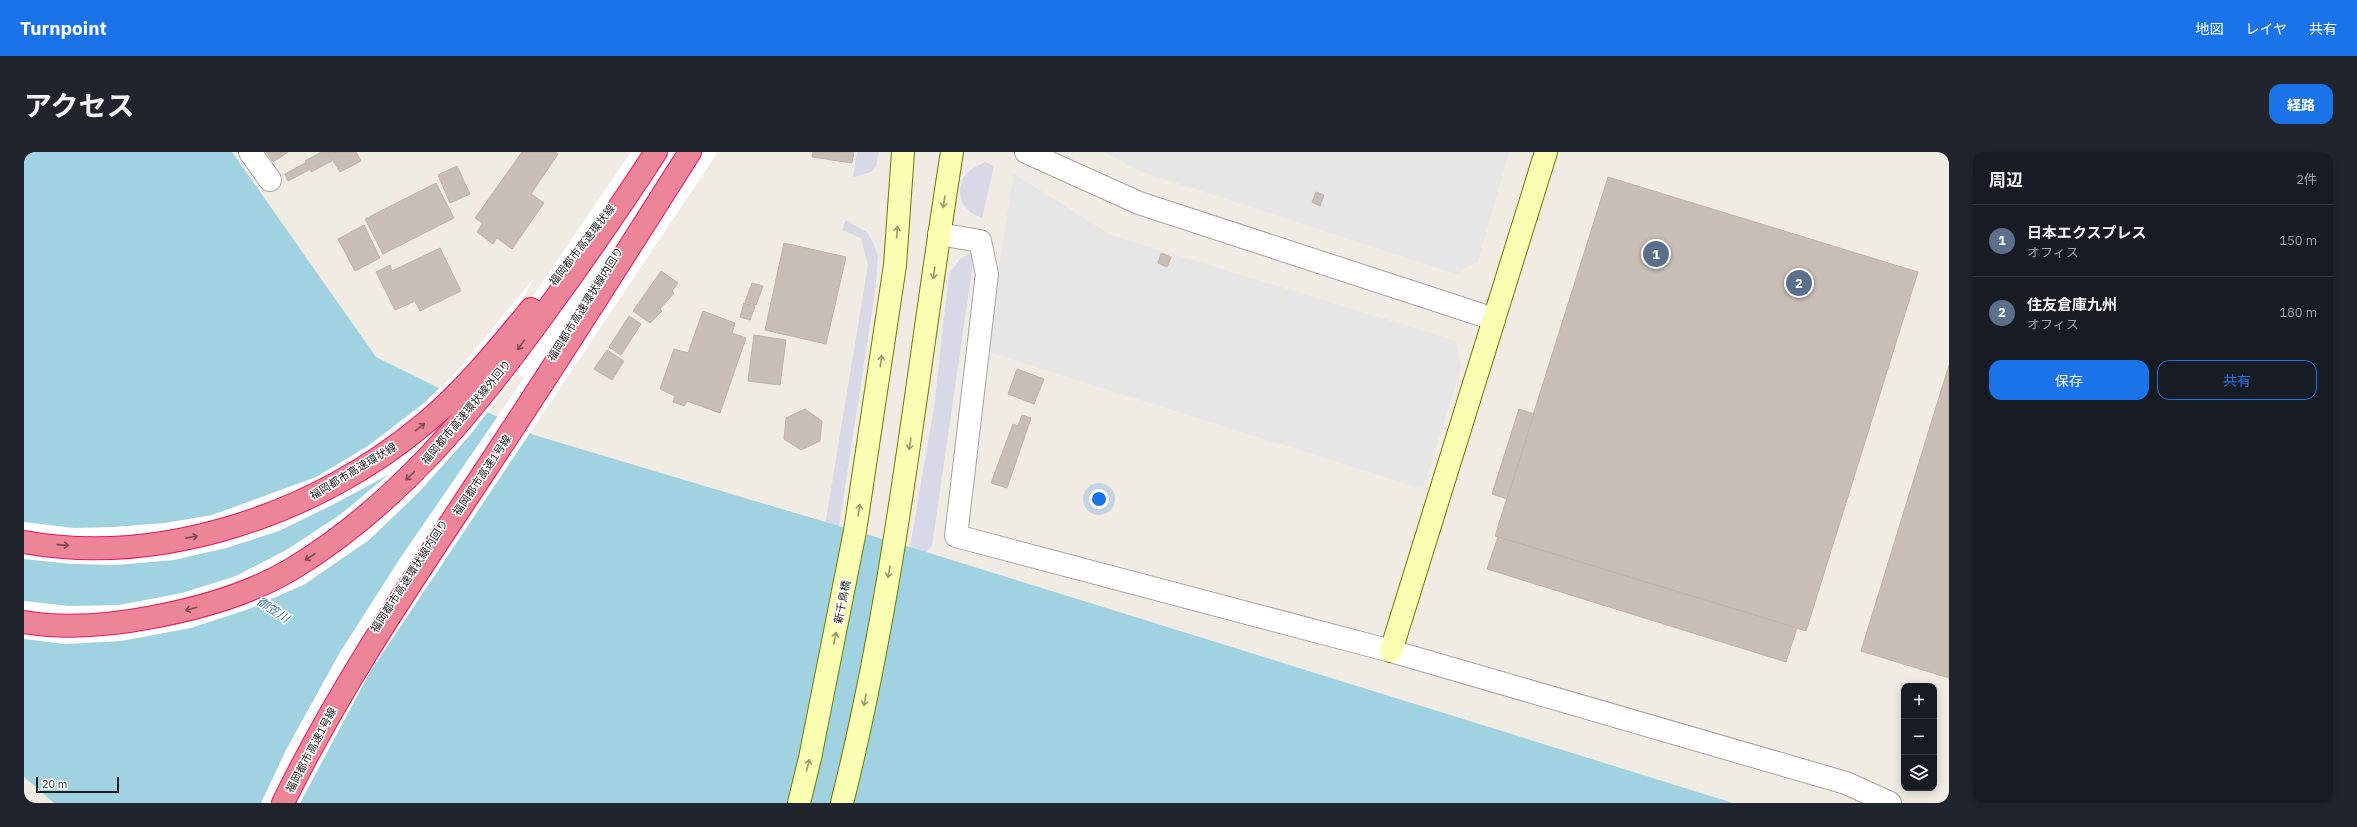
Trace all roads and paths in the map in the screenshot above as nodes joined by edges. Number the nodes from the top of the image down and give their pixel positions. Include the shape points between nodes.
1 (250, 152) edge
2 (651, 152) edge
3 (656, 152) edge
4 (679, 152) edge
5 (690, 152) edge
6 (903, 152) edge
7 (952, 152) edge
8 (1026, 152) edge
9 (1546, 152) edge
10 (270, 180) dead end
11 (939, 234) junction
12 (1494, 319) junction
13 (24, 542) edge
14 (24, 622) edge
15 (1391, 651) junction
16 (278, 803) edge
17 (283, 803) edge
18 (799, 803) edge
19 (842, 803) edge
20 (1890, 803) edge

1 - 10 street
13 -> 2 highway, 福岡都市高速環状線 via 117,546 170,541 219,532 301,501 368,464 424,424 453,398 578,252
3 -> 14 highway, 福岡都市高速環状線外回り via 572,275 505,367 457,426 380,505 335,541 277,576 238,594 186,611 124,622 72,625
4 - 16 highway, 福岡都市高速環状線内回り via 534,386 353,662 299,758
5 - 17 highway, 福岡都市高速1号線 via 535,396 358,664
18 -> 6 street, 新千鳥橋 via 855,531 895,266
7 -> 11 street
8 - 12 street via 1139,203
9 - 12 street
11 - 15 street via 980,241 987,274 956,536
11 -> 19 street via 916,405 874,651
12 - 15 street
15 - 20 street via 1846,783

